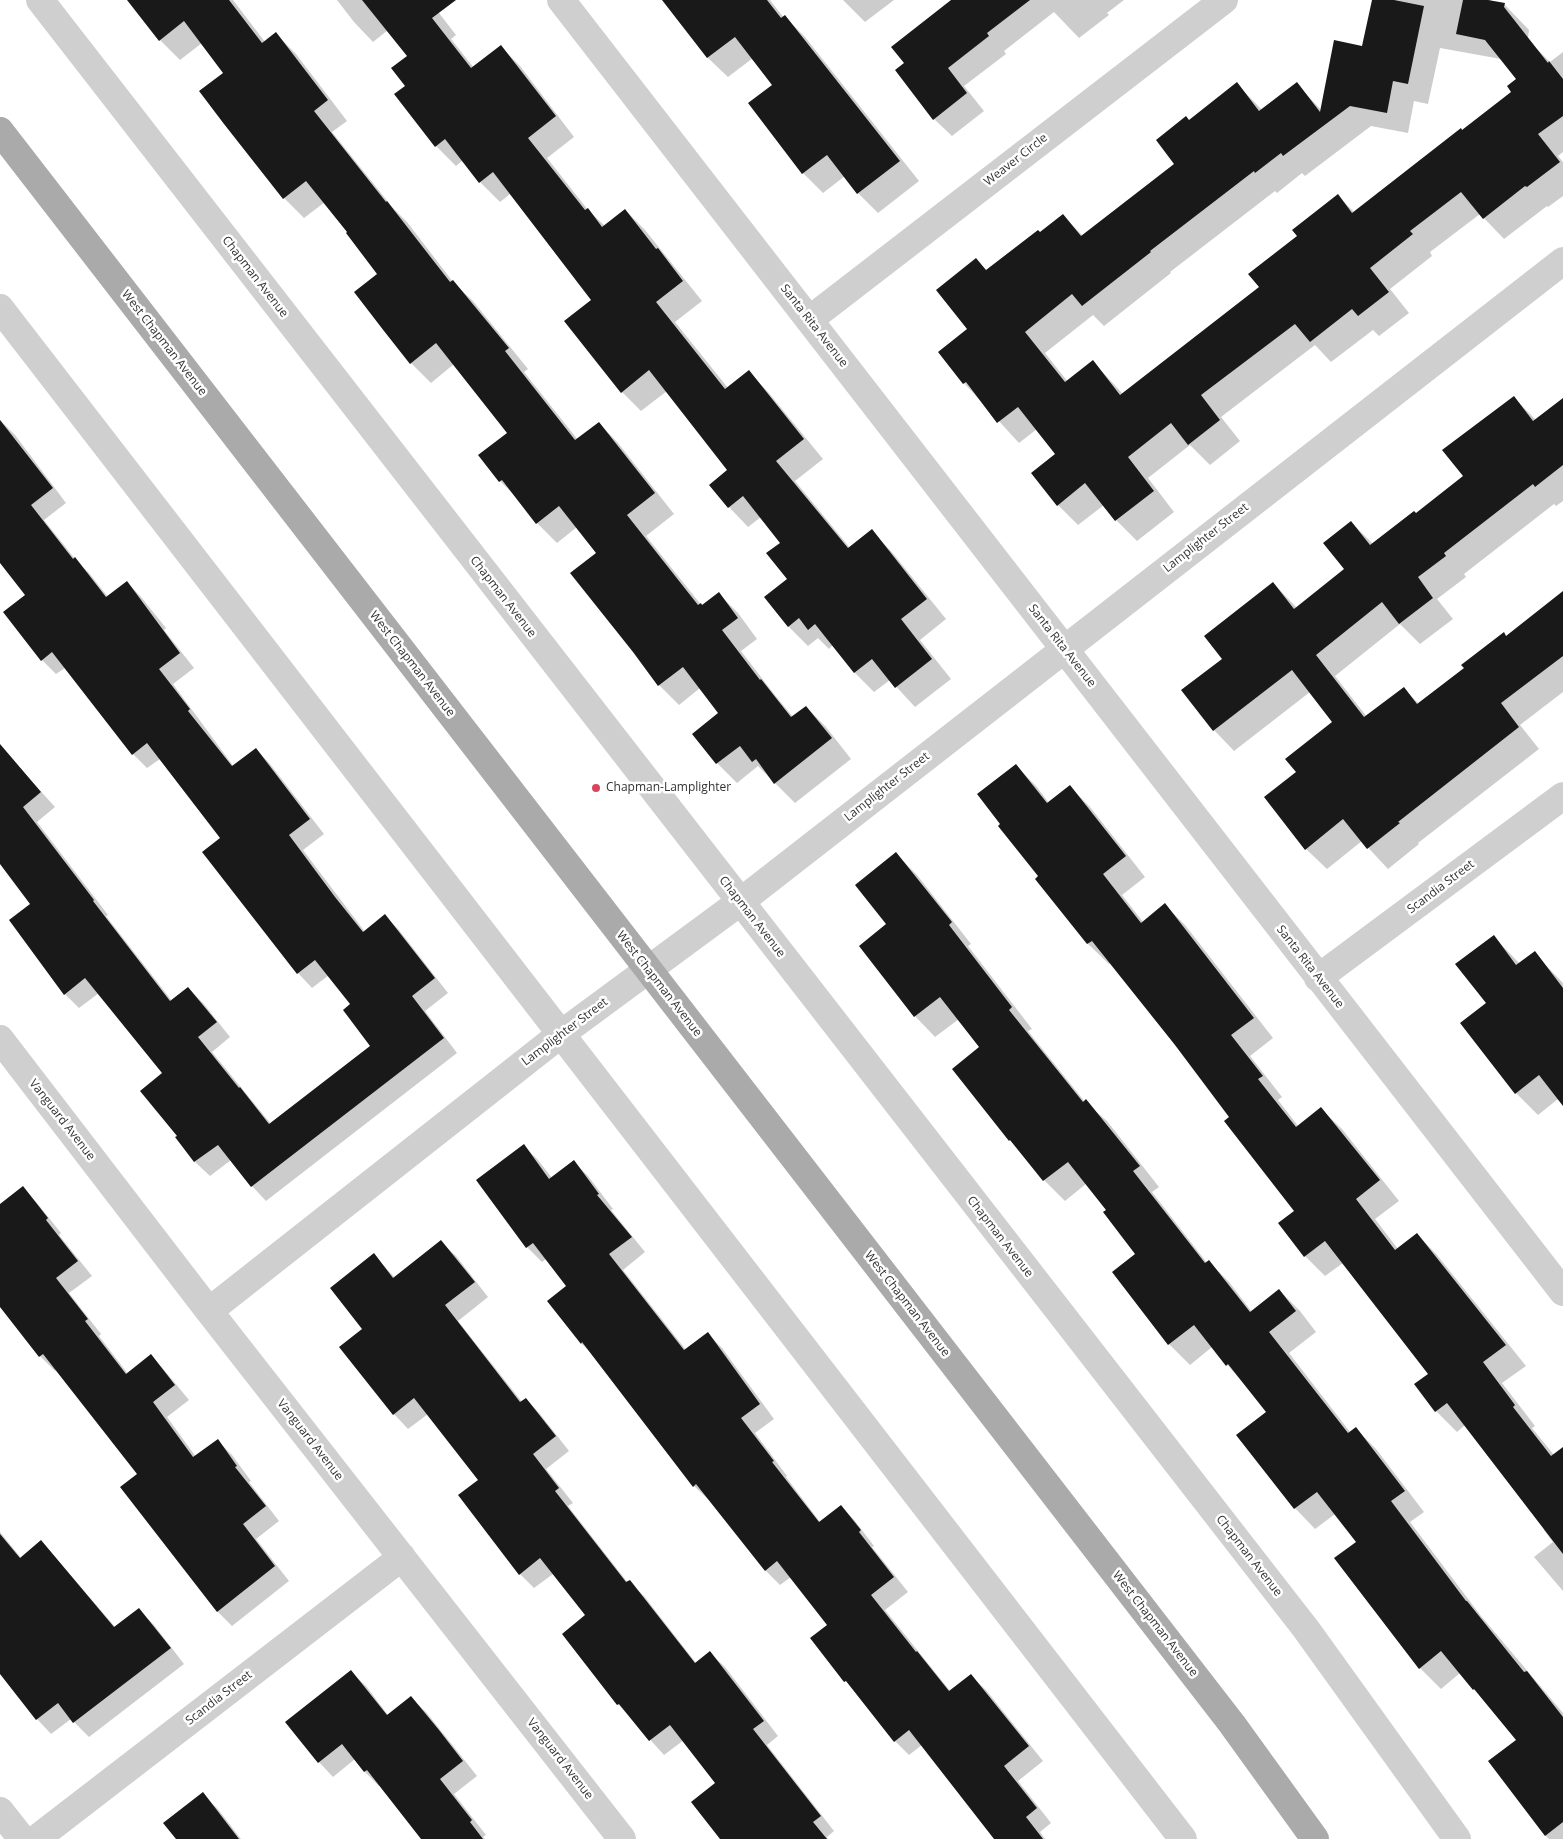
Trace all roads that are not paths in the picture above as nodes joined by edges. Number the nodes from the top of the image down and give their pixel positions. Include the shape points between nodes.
1 (40, 0) edge
2 (561, 0) edge
3 (1224, 0) edge
4 (0, 131) edge
5 (1563, 260) edge
6 (0, 308) edge
7 (808, 320) junction
8 (1064, 648) junction
9 (1563, 796) edge
10 (740, 902) junction
11 (649, 970) junction
12 (1318, 978) junction
13 (561, 1034) junction
14 (0, 1039) edge
15 (1563, 1292) edge
16 (208, 1311) junction
17 (402, 1557) junction
18 (0, 1811) edge
19 (22, 1839) edge
20 (36, 1839) edge
21 (622, 1839) edge
22 (1183, 1839) edge
23 (1316, 1839) edge
24 (1457, 1839) edge

1 - 10 street, Chapman Avenue
2 - 7 street, Santa Rita Avenue
3 - 7 street, Weaver Circle
4 - 11 main road, West Chapman Avenue
5 - 8 street, Lamplighter Street
6 - 13 street
7 - 8 street, Santa Rita Avenue
8 - 10 street, Lamplighter Street
8 - 12 street, Santa Rita Avenue
9 - 12 street, Scandia Street
10 - 11 street, Lamplighter Street
10 - 24 street, Chapman Avenue via 1306,1630
11 - 13 street, Lamplighter Street
11 - 23 main road, West Chapman Avenue via 1232,1724
12 - 15 street, Santa Rita Avenue
13 - 16 street, Lamplighter Street
13 - 22 street
14 - 16 street, Vanguard Avenue
16 - 17 street, Vanguard Avenue
17 - 20 street, Scandia Street
17 - 21 street, Vanguard Avenue
18 - 19 street

